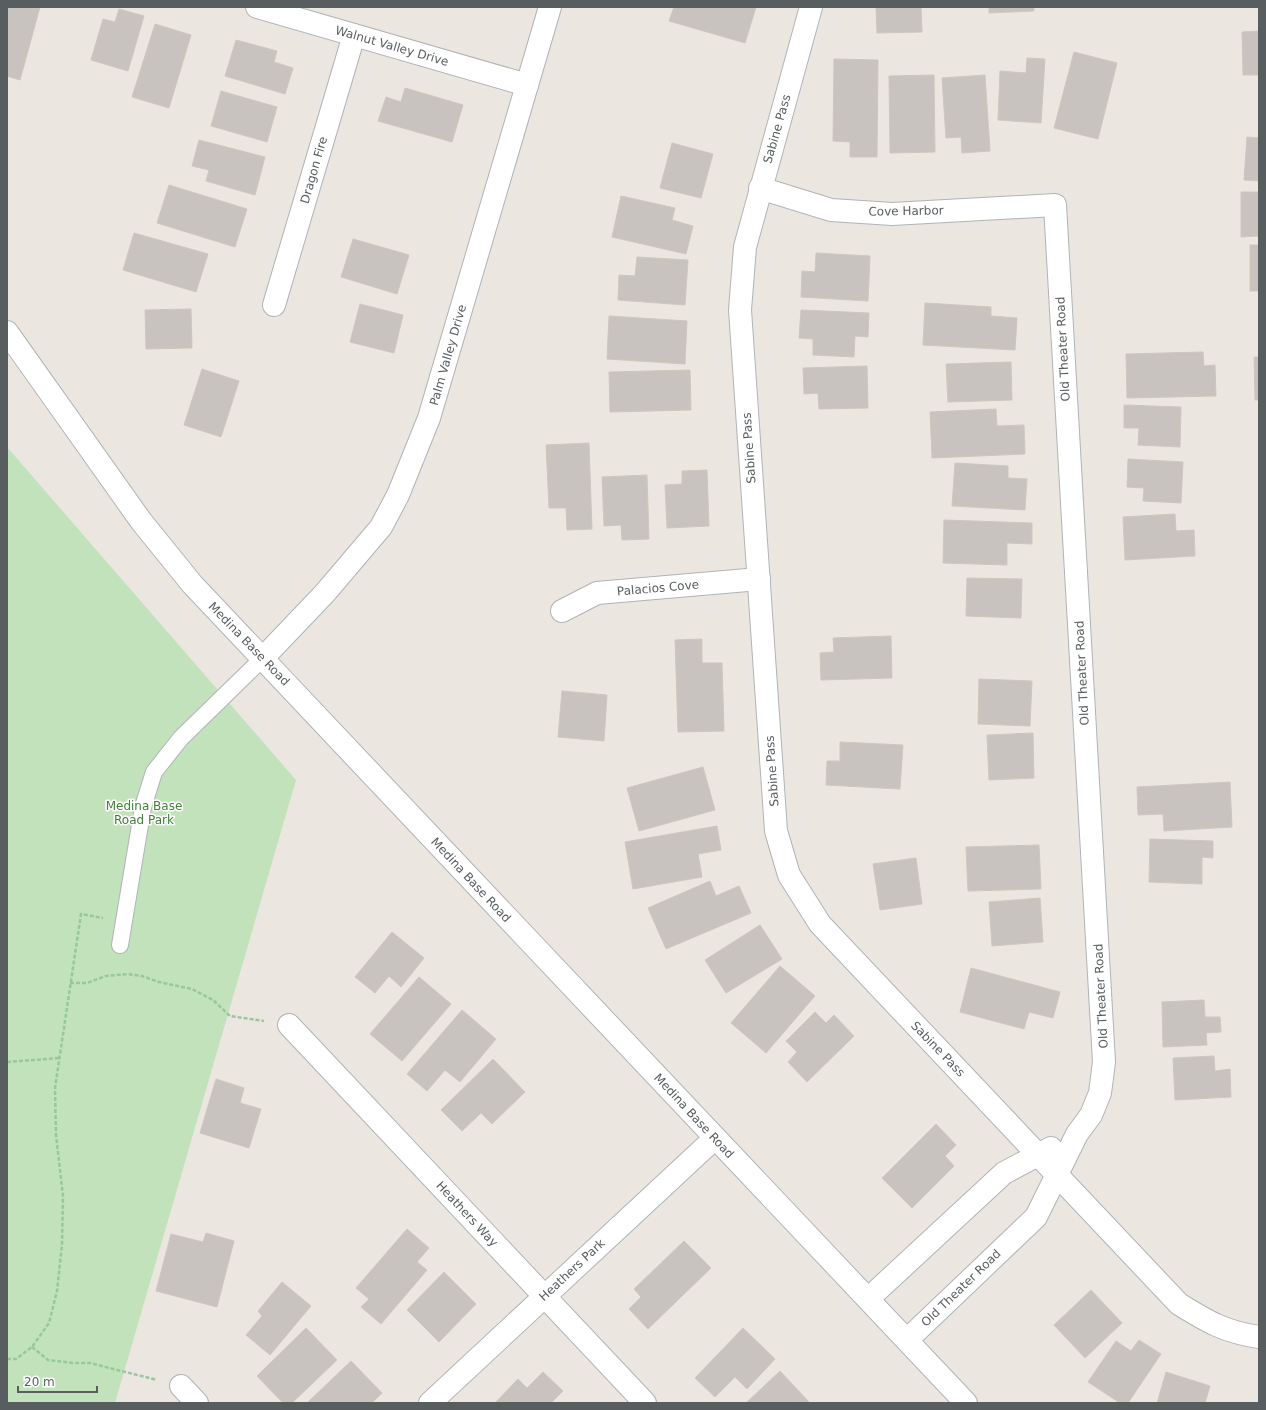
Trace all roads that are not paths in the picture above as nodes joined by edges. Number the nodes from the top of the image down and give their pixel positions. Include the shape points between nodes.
1 (257, 7) edge
2 (550, 7) edge
3 (811, 7) edge
4 (354, 35) junction
5 (527, 85) junction
6 (760, 188) junction
7 (1055, 205) joint
8 (274, 305) dead end
9 (7, 332) edge
10 (759, 579) junction
11 (562, 611) dead end
12 (263, 658) junction
13 (120, 945) dead end
14 (289, 1025) road end
15 (1077, 1134) junction
16 (715, 1138) junction
17 (1039, 1154) junction
18 (1057, 1174) junction
19 (544, 1296) junction
20 (868, 1299) junction
21 (1259, 1337) edge
22 (906, 1340) junction
23 (181, 1386) road end
24 (197, 1403) edge
25 (430, 1403) edge
26 (645, 1403) edge
27 (966, 1403) edge

1 - 4 street, Walnut Valley Drive
2 - 5 street, Palm Valley Drive
3 - 6 street, Sabine Pass
4 - 5 street, Walnut Valley Drive
4 - 8 street, Dragon Fire
5 - 12 street, Palm Valley Drive via 430,418 398,495 381,526 325,593
6 - 7 street, Cove Harbor via 831,210 892,214
6 - 10 street, Sabine Pass via 745,247 740,310
7 - 15 street, Old Theater Road via 1104,1062 1100,1093 1091,1115
9 - 12 street, Medina Base Road via 146,526 192,584
10 - 11 street, Palacios Cove via 597,593
10 - 17 street, Sabine Pass via 776,831 789,875 820,924
12 - 13 lane via 181,738 154,772 143,807
12 - 16 street, Medina Base Road
14 - 19 street, Heathers Way
15 - 17 street, Old Theater Road
15 - 18 street, Old Theater Road
16 - 19 street, Heathers Park
16 - 20 street, Medina Base Road
17 - 18 street, Sabine Pass
17 - 20 street, Old Theater Road via 1004,1173
18 - 21 street, Sabine Pass via 1180,1304 1210,1323 1236,1334
18 - 22 street, Old Theater Road via 1036,1217
19 - 25 street, Heathers Park
19 - 26 street, Heathers Way
20 - 22 street, Medina Base Road
22 - 27 street, Medina Base Road
23 - 24 street

